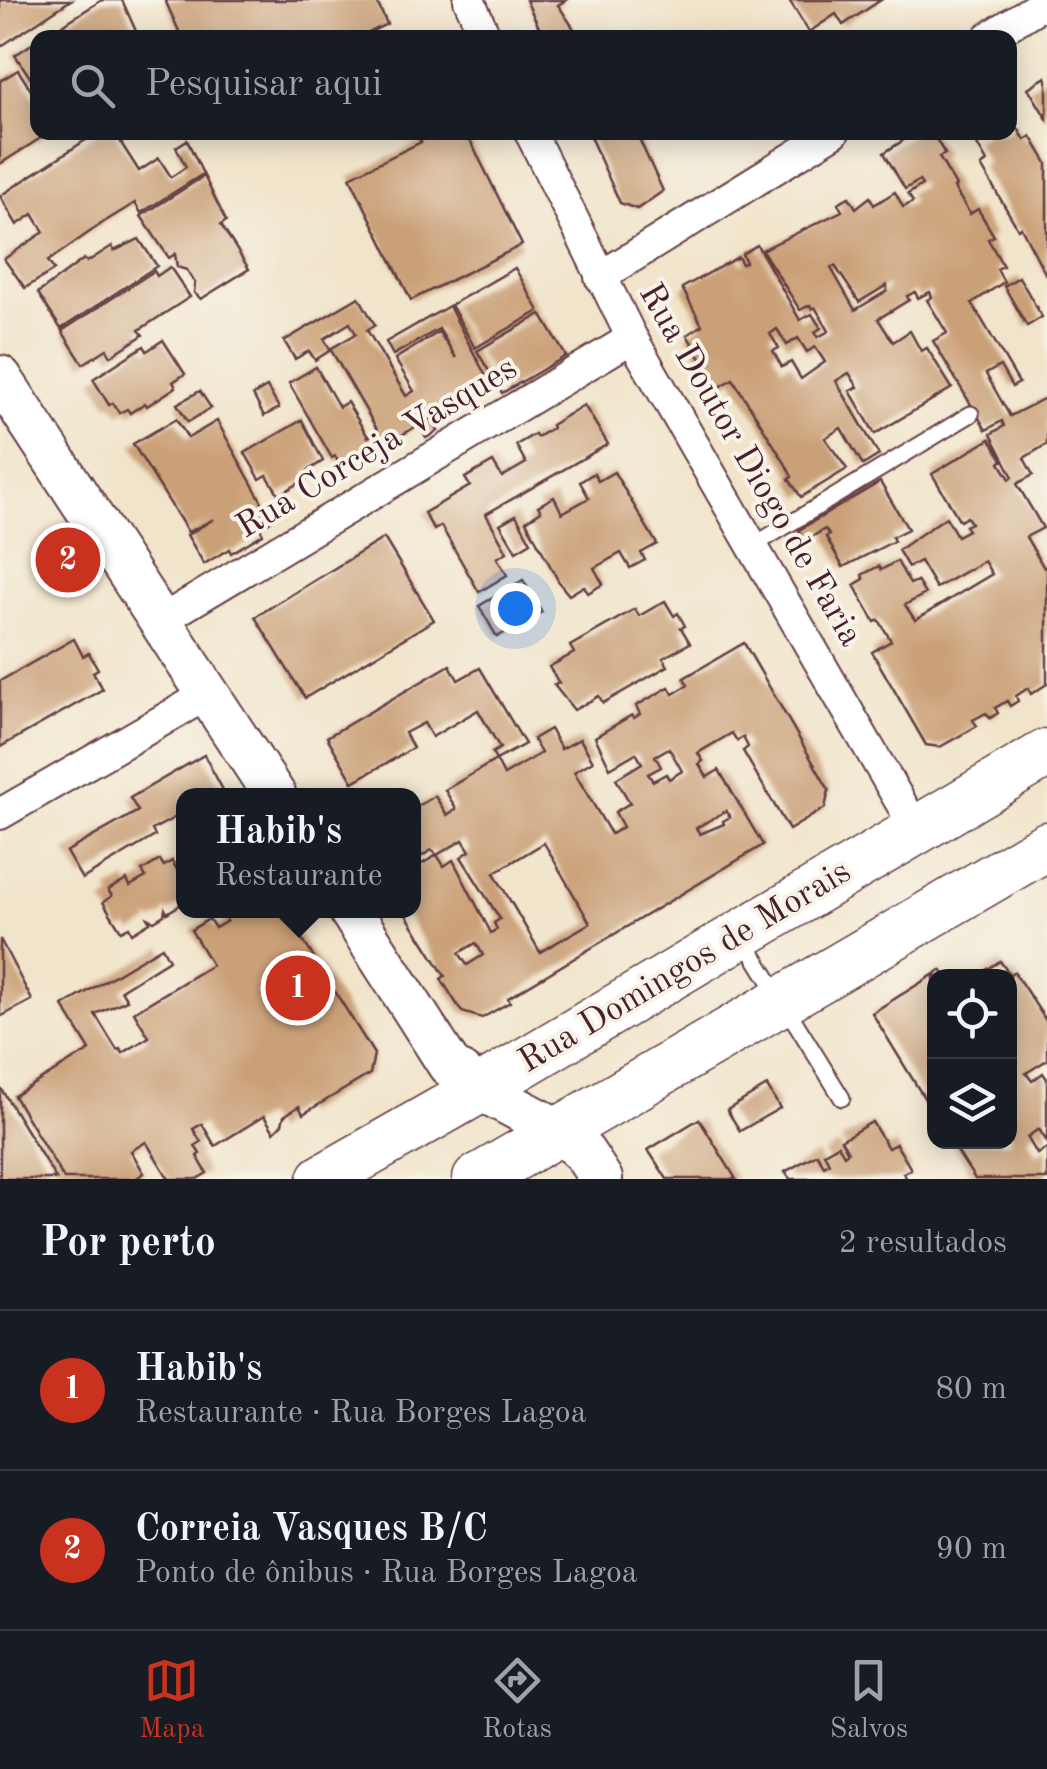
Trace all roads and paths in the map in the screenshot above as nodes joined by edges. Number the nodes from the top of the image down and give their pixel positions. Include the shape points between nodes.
1 (469, 0) edge
2 (1047, 1) edge
3 (482, 30) edge
4 (1001, 30) edge
5 (534, 140) edge
6 (821, 140) edge
7 (600, 277) junction
8 (632, 338) junction
9 (0, 376) edge
10 (971, 414) dead end
11 (751, 547) junction
12 (160, 621) junction
13 (208, 694) junction
14 (1047, 753) edge
15 (270, 788) edge
16 (0, 814) edge
17 (916, 829) junction
18 (1047, 846) edge
19 (355, 918) edge
20 (740, 933) junction
21 (782, 1001) junction
22 (480, 1089) junction
23 (842, 1098) dead end
24 (560, 1131) junction
25 (322, 1179) edge
26 (477, 1179) edge
27 (601, 1179) edge

1 - 3 street
2 - 4 street
5 - 7 street, Rua Doutor Diogo de Faria
6 - 7 street
7 - 8 street, Rua Doutor Diogo de Faria
8 - 11 street, Rua Doutor Diogo de Faria
8 - 12 street, Rua Corceja Vasques
9 - 12 street
10 - 11 lane
11 - 17 street, Rua Doutor Diogo de Faria
12 - 13 street
13 - 15 street
13 - 16 street
14 - 17 main road, Rua Domingos de Morais
17 - 20 main road, Rua Domingos de Morais
18 - 21 main road
19 - 22 street via 450,1065
20 - 21 lane
20 - 22 main road, Rua Domingos de Morais
21 - 23 lane
21 - 24 main road
22 - 24 street
22 - 25 main road, Rua Domingos de Morais
24 - 26 main road
24 - 27 street

